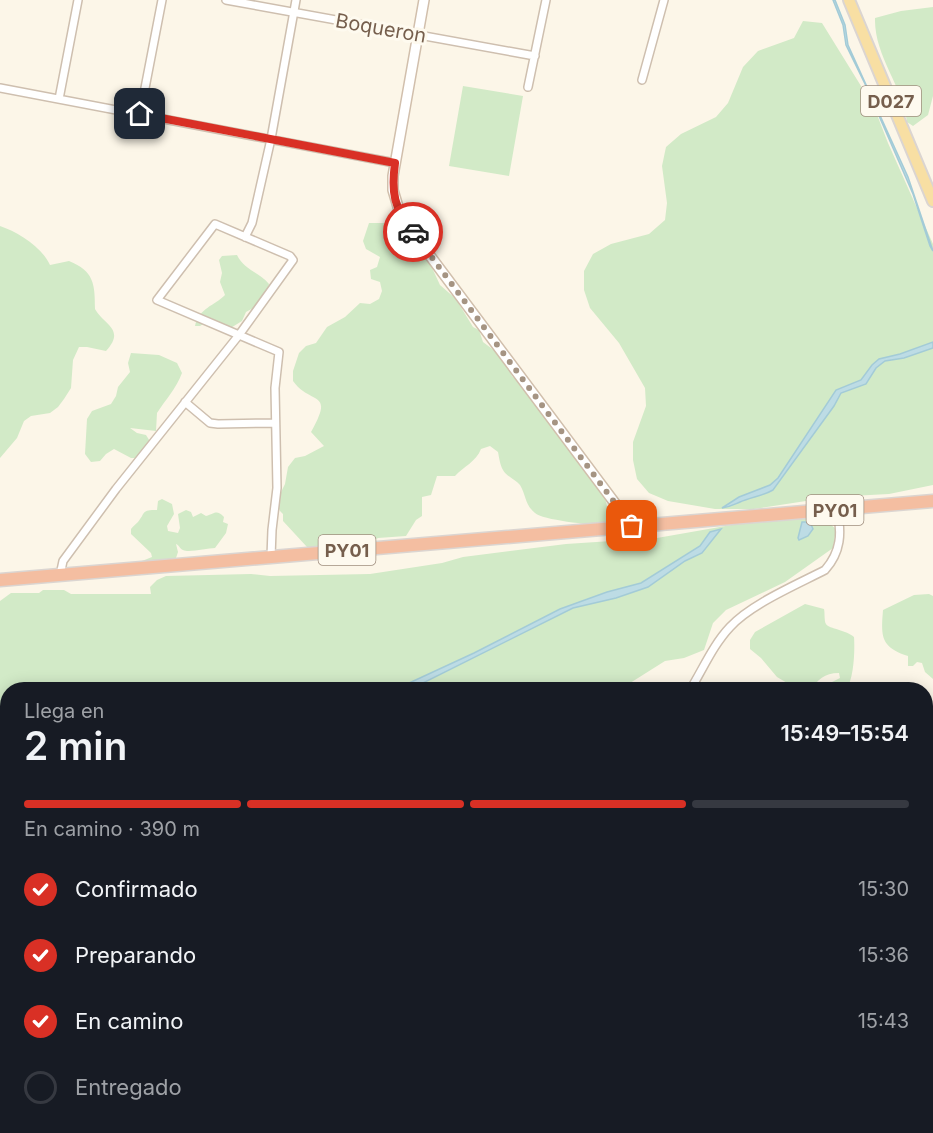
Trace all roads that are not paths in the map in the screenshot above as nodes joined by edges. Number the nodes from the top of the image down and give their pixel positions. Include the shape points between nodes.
1 (78, 0) edge
2 (162, 0) edge
3 (226, 0) edge
4 (296, 0) edge
5 (424, 0) edge
6 (546, 0) edge
7 (664, 0) edge
8 (849, 0) edge
9 (294, 12) junction
10 (418, 35) junction
11 (535, 56) junction
12 (642, 80) dead end
13 (528, 87) dead end
14 (0, 88) edge
15 (59, 99) junction
16 (140, 114) junction
17 (271, 139) junction
18 (395, 163) junction
19 (933, 201) edge
20 (245, 237) junction
21 (239, 335) junction
22 (185, 402) junction
23 (275, 423) junction
24 (933, 501) edge
25 (837, 510) junction
26 (632, 526) junction
27 (271, 557) junction
28 (60, 575) junction
29 (0, 580) edge
30 (695, 682) edge

1 - 15 street
2 - 16 street
3 - 9 street, Boqueron
4 - 9 street
5 - 10 street
6 - 11 street
7 - 12 street
8 - 19 main road, D027
9 - 10 street, Boqueron
9 - 17 street
10 - 11 street, Boqueron
10 - 18 street
11 - 13 street
14 - 15 street
15 - 16 street
16 - 17 street
17 - 18 street
17 - 20 street via 252,223
18 - 26 street via 393,190 401,217
20 - 21 street via 293,260
20 - 21 street via 215,224 157,300
21 - 22 street
21 - 23 street via 279,352
22 - 23 street via 210,423
22 - 28 street via 63,561
23 - 27 street via 277,488
24 - 25 highway, PY01
25 - 26 highway, PY01
25 - 30 street via 840,536 833,560 825,570 731,626
26 - 27 highway, PY01
27 - 28 highway, PY01
28 - 29 highway, PY01

